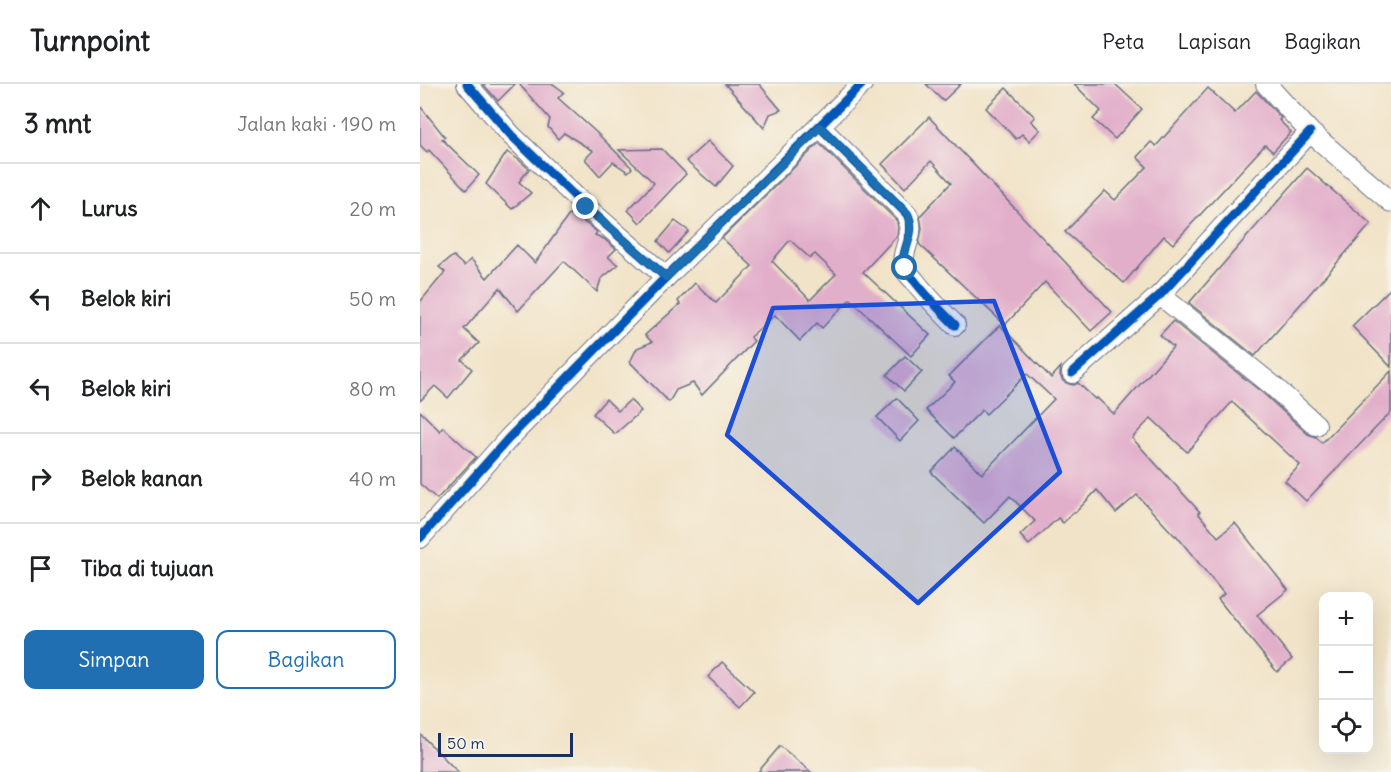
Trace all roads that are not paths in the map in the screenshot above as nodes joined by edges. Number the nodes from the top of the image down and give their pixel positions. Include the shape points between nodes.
1 (467, 84) edge
2 (862, 84) edge
3 (1266, 84) edge
4 (820, 127) junction
5 (1310, 132) junction
6 (1391, 202) edge
7 (666, 277) junction
8 (1160, 295) junction
9 (955, 326) dead end
10 (1072, 373) dead end
11 (1316, 425) dead end
12 (420, 538) edge

1 - 7 street via 511,135
2 - 4 street
3 - 5 street
4 - 7 street
4 - 9 street via 908,214 911,234 904,255 905,268
5 - 6 street
5 - 8 street
7 - 12 street via 508,439
8 - 10 street
8 - 11 street

